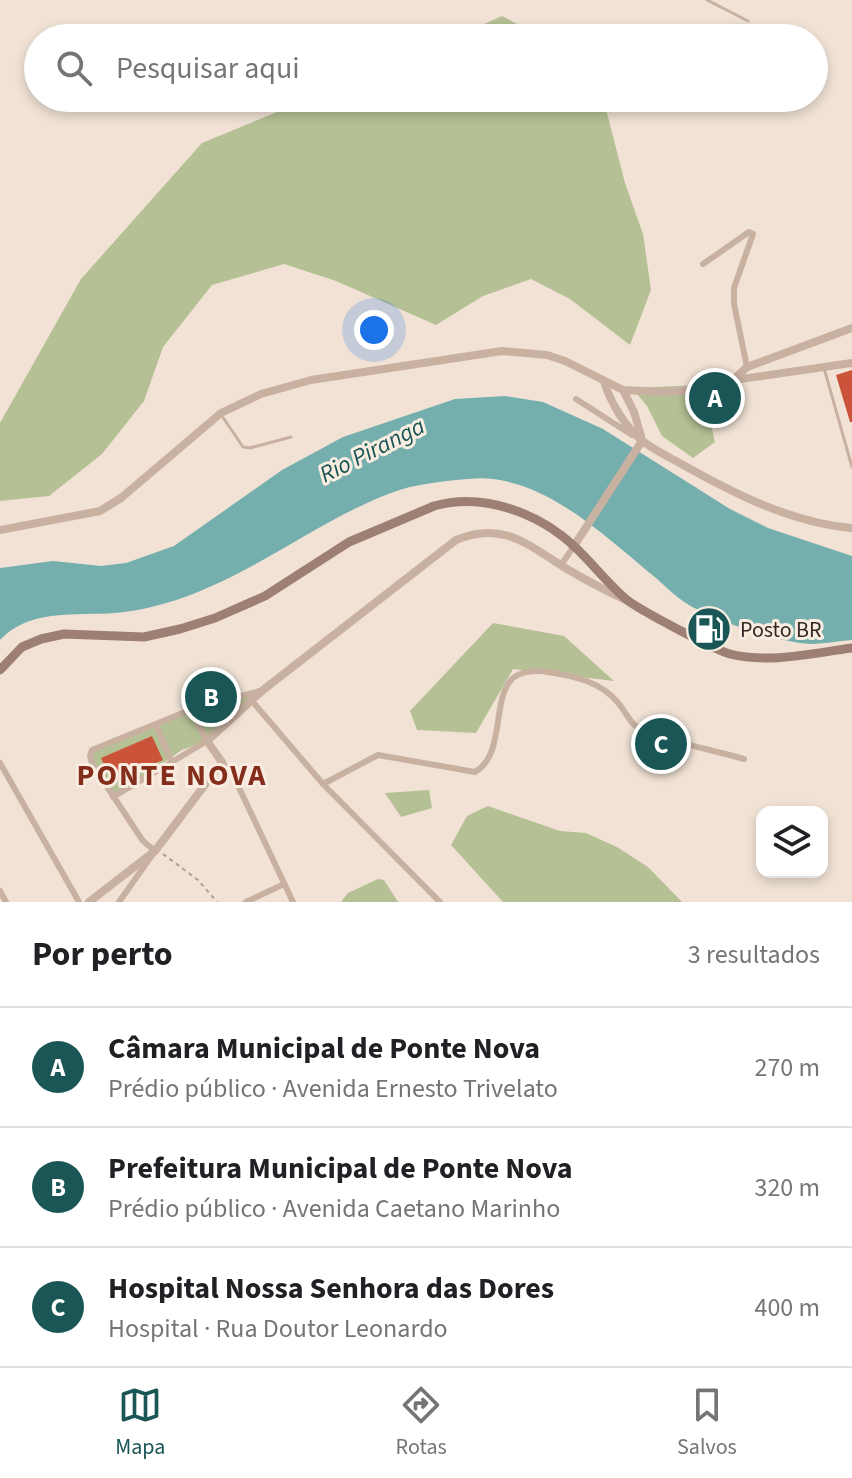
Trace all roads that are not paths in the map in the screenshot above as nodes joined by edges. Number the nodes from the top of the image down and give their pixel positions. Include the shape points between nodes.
1 (707, 0) edge
2 (748, 21) dead end
3 (703, 264) dead end
4 (852, 328) edge
5 (852, 363) edge
6 (747, 367) junction
7 (824, 368) junction
8 (733, 380) junction
9 (604, 381) junction
10 (623, 390) junction
11 (576, 399) dead end
12 (221, 413) junction
13 (291, 437) dead end
14 (641, 443) junction
15 (852, 467) edge
16 (852, 528) edge
17 (0, 530) edge
18 (574, 546) junction
19 (561, 565) junction
20 (629, 601) junction
21 (852, 648) edge
22 (0, 670) edge
23 (263, 690) junction
24 (252, 701) junction
25 (190, 710) junction
26 (156, 724) junction
27 (207, 741) junction
28 (744, 759) dead end
29 (171, 761) junction
30 (222, 762) junction
31 (0, 763) edge
32 (323, 784) junction
33 (113, 797) junction
34 (155, 850) junction
35 (284, 884) junction
36 (0, 891) edge
37 (99, 894) junction
38 (6, 902) edge
39 (79, 902) edge
40 (89, 902) edge
41 (107, 902) edge
42 (119, 902) edge
43 (246, 902) edge
44 (293, 902) edge
45 (440, 902) edge

1 - 2 lane
3 - 6 street via 753,234 734,288
4 - 6 street
5 - 7 street
6 - 8 street
7 - 8 street
7 - 15 lane
8 - 10 street via 707,389
9 - 10 street
9 - 12 street via 547,355 502,351 311,380 261,394
9 - 14 street via 608,396
10 - 14 street
11 - 14 street
12 - 13 lane via 243,447
12 - 17 street via 100,511
14 - 16 street via 763,505
14 - 18 street
18 - 19 street
18 - 20 main road
18 - 22 main road via 551,527 500,505 447,503 349,542 265,596 215,618 144,637 64,634 41,639 22,647
19 - 20 street
19 - 23 street via 507,535 456,540
20 - 21 main road via 728,654 760,658
23 - 24 street
23 - 25 street
24 - 27 street
24 - 32 street
25 - 26 street
25 - 27 street
26 - 29 street
26 - 33 street via 91,751 91,761
27 - 29 street
27 - 30 street
28 - 32 street via 649,733 630,724 619,704 593,683 539,671 520,674 508,683 491,755 475,772 378,755
29 - 33 street
30 - 34 street
30 - 35 street
31 - 39 street
32 - 45 street
33 - 34 street
34 - 37 street
34 - 42 street
35 - 43 street
35 - 44 street
36 - 38 street
37 - 40 street
37 - 41 street

